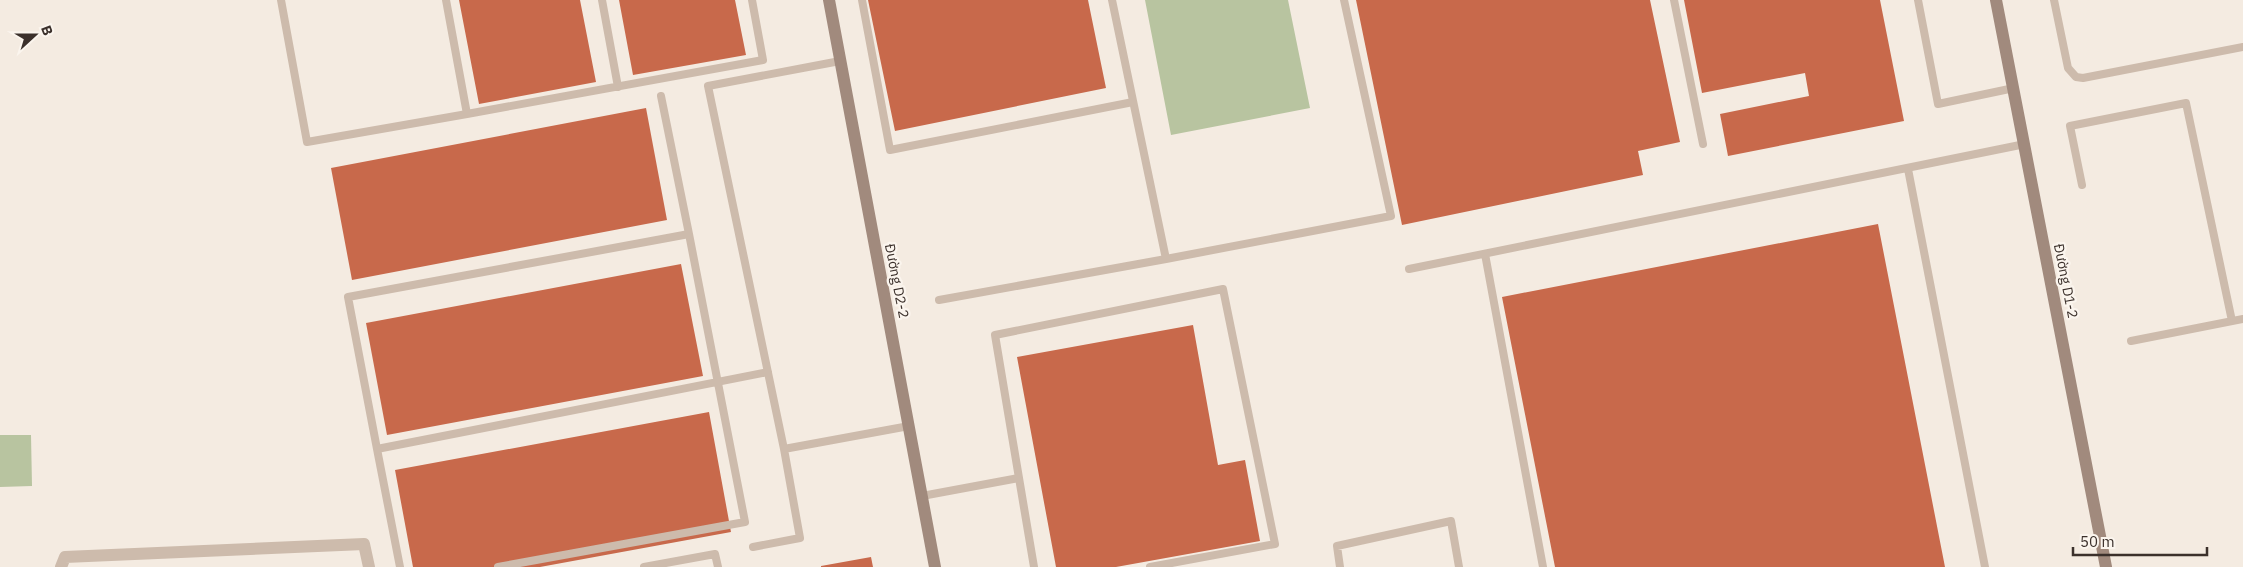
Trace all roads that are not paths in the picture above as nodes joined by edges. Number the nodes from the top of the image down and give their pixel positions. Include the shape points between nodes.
1 (281, 0) edge
2 (446, 0) edge
3 (602, 0) edge
4 (752, 0) edge
5 (829, 0) edge
6 (862, 0) edge
7 (1112, 0) edge
8 (1344, 0) edge
9 (1674, 0) edge
10 (1918, 0) edge
11 (1996, 0) edge
12 (2054, 0) edge
13 (2243, 47) edge
14 (840, 61) junction
15 (618, 87) junction
16 (2014, 88) junction
17 (661, 96) dead end
18 (1134, 102) junction
19 (467, 114) junction
20 (1703, 144) dead end
21 (2025, 144) junction
22 (1908, 170) junction
23 (2082, 185) dead end
24 (689, 234) junction
25 (1485, 254) junction
26 (1166, 259) junction
27 (1409, 269) dead end
28 (939, 300) dead end
29 (2243, 319) edge
30 (2232, 321) junction
31 (2131, 340) dead end
32 (768, 372) junction
33 (718, 382) junction
34 (909, 426) junction
35 (376, 449) junction
36 (784, 449) junction
37 (1019, 478) junction
38 (922, 496) junction
39 (753, 547) dead end
40 (60, 567) edge
41 (368, 567) edge
42 (400, 567) edge
43 (498, 567) edge
44 (644, 567) edge
45 (718, 567) edge
46 (935, 567) edge
47 (1034, 567) edge
48 (1150, 567) edge
49 (1340, 567) edge
50 (1459, 567) edge
51 (1543, 567) edge
52 (1985, 567) edge
53 (2106, 567) edge

1 - 19 lane via 308,142
2 - 19 lane
3 - 15 lane
4 - 15 lane via 763,60
5 - 14 main road, Đường D2-2
6 - 18 lane via 890,150
7 - 18 lane
8 - 26 lane via 1391,216
9 - 20 lane
10 - 16 lane via 1938,104
11 - 16 main road, Đường D1-2
12 - 13 lane via 2068,68 2076,77
14 - 32 lane via 708,86
14 - 34 main road, Đường D2-2
15 - 19 lane
16 - 21 main road, Đường D1-2
17 - 24 lane
18 - 26 lane
21 - 22 lane
21 - 53 main road, Đường D1-2
22 - 25 lane
22 - 52 lane
23 - 30 lane via 2070,126 2186,104
24 - 33 lane
24 - 35 lane via 348,297
25 - 27 lane
25 - 51 lane
26 - 28 lane
29 - 30 lane
30 - 31 lane
32 - 33 lane
32 - 36 lane
33 - 35 lane
33 - 43 lane via 745,522
34 - 36 lane
34 - 38 main road, Đường D2-2
35 - 42 lane
36 - 39 lane via 800,538
37 - 38 lane
37 - 47 lane
37 - 48 lane via 995,335 1224,289 1275,544
38 - 46 main road, Đường D2-2
40 - 41 street via 65,557 364,544
44 - 45 lane via 716,554
49 - 50 lane via 1337,546 1451,521

